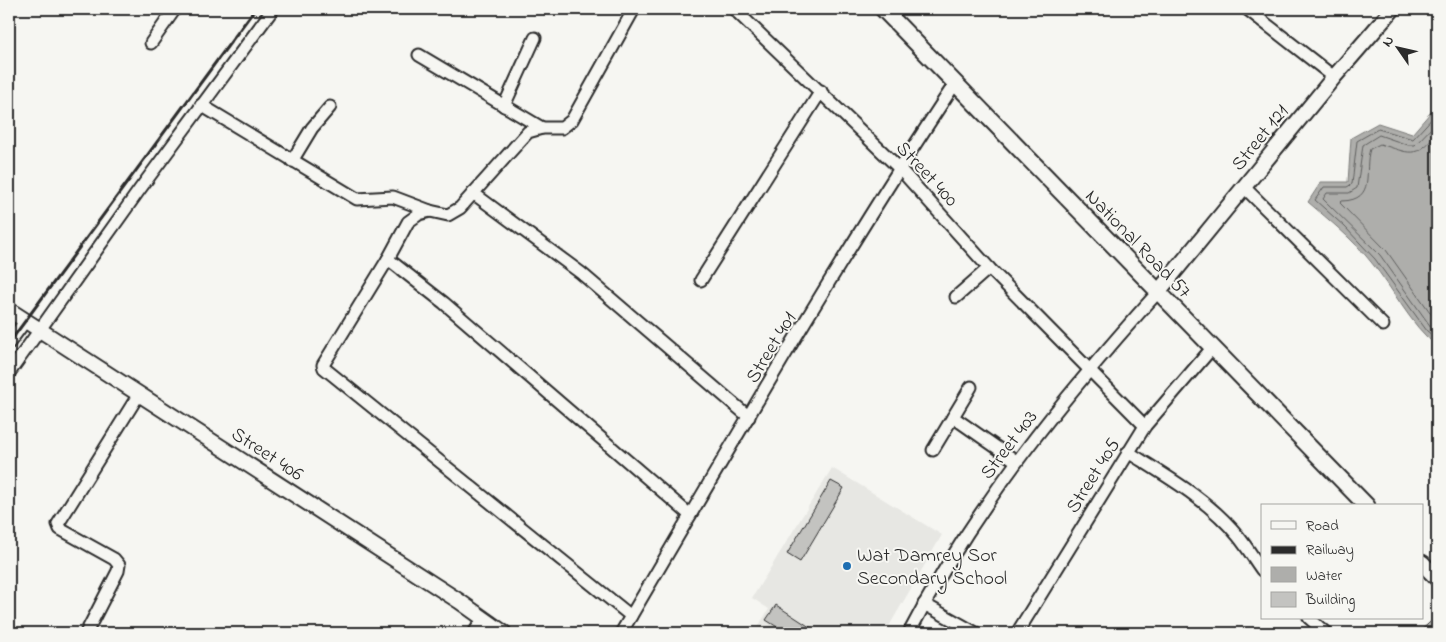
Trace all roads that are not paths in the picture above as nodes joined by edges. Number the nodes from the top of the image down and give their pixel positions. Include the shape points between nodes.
1 (175, 9) edge
2 (274, 9) edge
3 (634, 9) edge
4 (734, 9) edge
5 (883, 9) edge
6 (1247, 9) edge
7 (1393, 9) edge
8 (535, 38) dead end
9 (151, 43) dead end
10 (419, 55) dead end
11 (1334, 77) junction
12 (956, 82) junction
13 (821, 91) junction
14 (202, 105) junction
15 (504, 106) junction
16 (330, 107) dead end
17 (542, 128) junction
18 (292, 161) junction
19 (899, 168) junction
20 (1244, 187) junction
21 (473, 193) junction
22 (430, 211) junction
23 (388, 260) junction
24 (989, 268) junction
25 (701, 280) dead end
26 (1158, 292) junction
27 (956, 297) dead end
28 (9, 310) edge
29 (26, 320) junction
30 (1383, 325) dead end
31 (40, 329) junction
32 (9, 343) edge
33 (1213, 347) junction
34 (1089, 369) junction
35 (9, 373) edge
36 (971, 387) dead end
37 (139, 394) junction
38 (750, 417) junction
39 (953, 417) junction
40 (1145, 426) junction
41 (932, 450) dead end
42 (1128, 452) junction
43 (1016, 461) junction
44 (1365, 504) edge
45 (690, 515) junction
46 (1424, 565) edge
47 (1261, 569) edge
48 (1437, 578) edge
49 (924, 604) junction
50 (631, 616) junction
51 (484, 618) junction
52 (1310, 620) edge
53 (86, 633) edge
54 (474, 633) edge
55 (504, 633) edge
56 (621, 633) edge
57 (909, 633) edge
58 (976, 633) edge
59 (1017, 633) edge
60 (1326, 633) edge

1 - 9 street
2 - 14 street
3 - 17 street via 572,120 562,128
4 - 13 street, Street 400
5 - 12 main road, National Road 57
6 - 11 street
7 - 11 street, Street 121
8 - 15 street
10 - 15 street
11 - 20 street, Street 121
12 - 19 street, Street 401
12 - 26 main road, National Road 57
13 - 19 street, Street 400
13 - 25 street
14 - 18 street
14 - 31 street
15 - 17 street
16 - 18 street via 312,128
17 - 21 street via 528,132
18 - 22 street via 357,199 393,197
19 - 24 street, Street 400
19 - 38 street, Street 401
20 - 26 street, Street 121
20 - 30 street
21 - 22 street via 460,208 448,215
21 - 38 street via 582,273
22 - 23 street via 408,222
23 - 45 street via 444,303
23 - 50 street via 323,362 324,368
24 - 27 street
24 - 34 street, Street 400
26 - 33 main road, National Road 57
26 - 34 street, Street 403
28 - 29 street, Street 406
29 - 31 street, Street 406
29 - 32 street
31 - 35 street
31 - 37 street, Street 406
33 - 40 street, Street 405
33 - 44 main road, National Road 57
34 - 40 street, Street 400
34 - 43 street, Street 403
36 - 39 street
37 - 51 street, Street 406
37 - 53 street via 58,524 60,529 114,559 119,565
38 - 45 street, Street 401
39 - 41 street
39 - 43 street
40 - 42 street, Street 405
42 - 47 street via 1184,488 1220,517
42 - 59 street, Street 405
43 - 49 street, Street 403
45 - 50 street, Street 401
46 - 48 main road
49 - 57 street, Street 403
49 - 58 street
50 - 56 street, Street 401
51 - 54 street
51 - 55 street, Street 406
52 - 60 street

